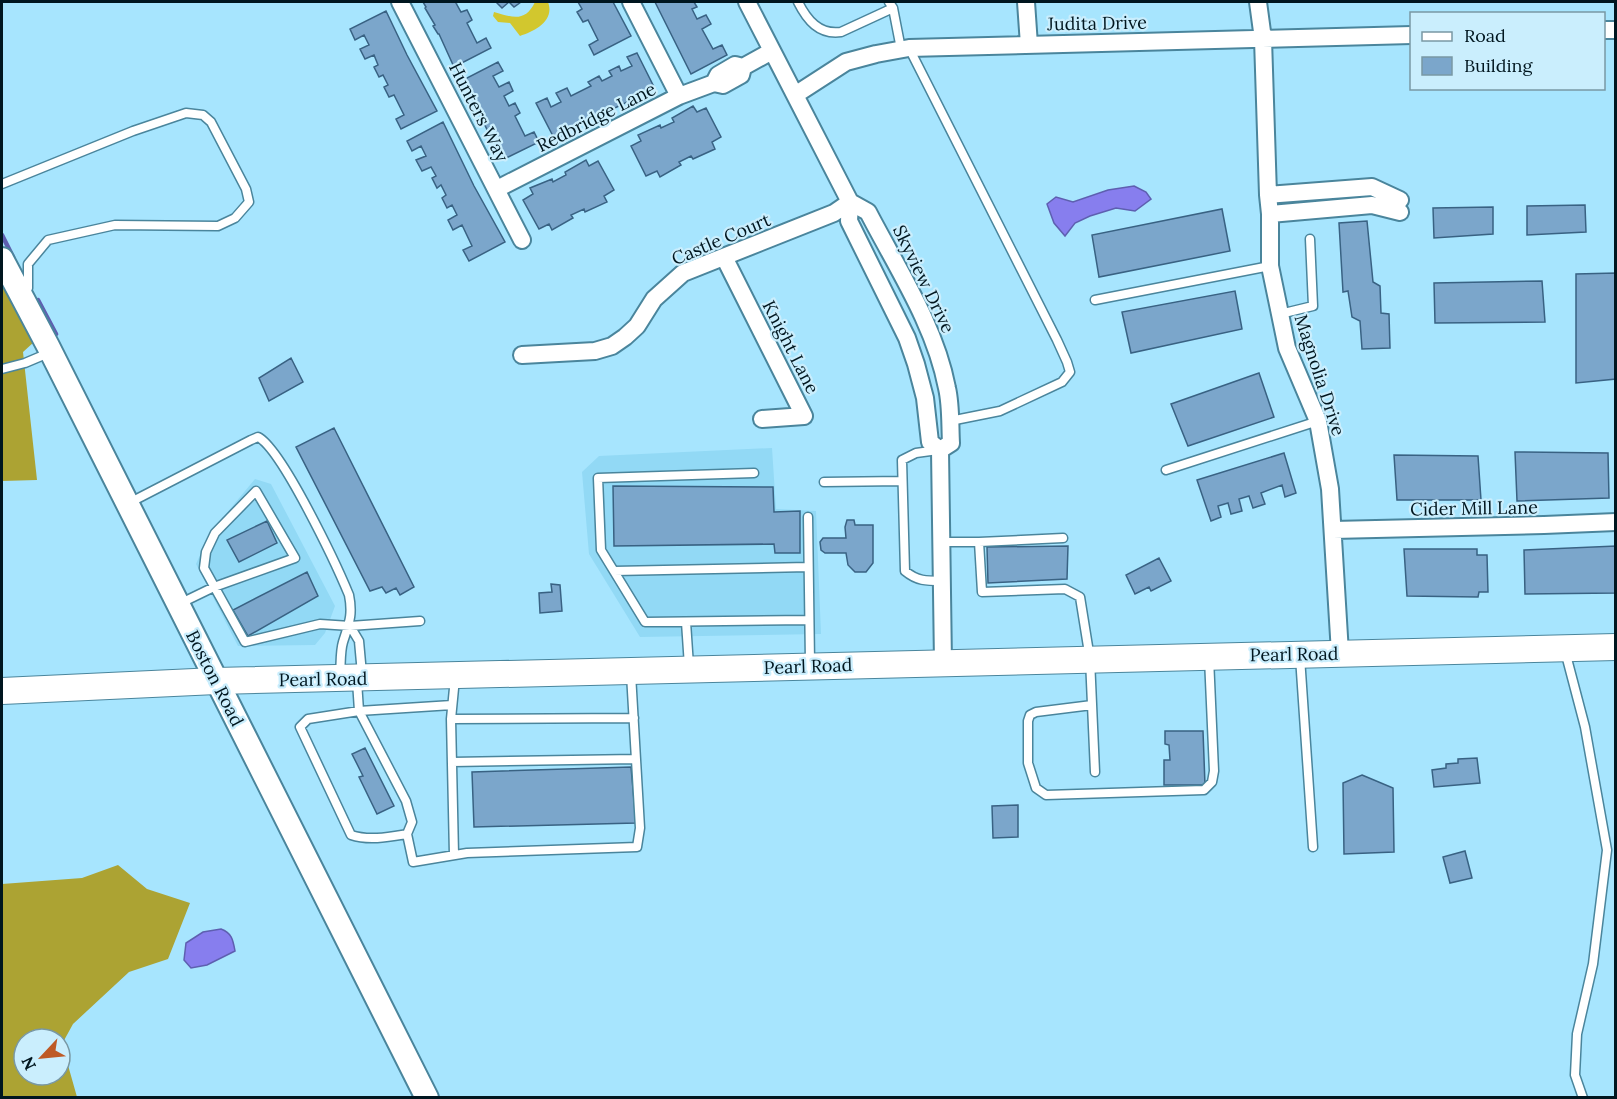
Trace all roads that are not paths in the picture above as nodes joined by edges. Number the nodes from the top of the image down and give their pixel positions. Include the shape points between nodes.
1 (400, 2) edge
2 (631, 2) edge
3 (747, 2) edge
4 (798, 2) edge
5 (1026, 2) edge
6 (1258, 2) edge
7 (891, 5) edge
8 (1410, 35) edge
9 (1263, 39) junction
10 (1029, 45) junction
11 (905, 48) junction
12 (772, 51) junction
13 (795, 95) junction
14 (679, 96) junction
15 (2, 184) edge
16 (497, 189) junction
17 (1268, 195) junction
18 (850, 202) junction
19 (1270, 214) junction
20 (1310, 239) dead end
21 (522, 240) dead end
22 (724, 257) junction
23 (2, 260) edge
24 (1270, 266) junction
25 (22, 299) junction
26 (1095, 300) dead end
27 (1280, 314) junction
28 (51, 352) junction
29 (522, 355) dead end
30 (2, 369) edge
31 (762, 419) dead end
32 (950, 421) junction
33 (1318, 421) junction
34 (940, 450) junction
35 (1166, 470) dead end
36 (754, 473) dead end
37 (902, 481) junction
38 (824, 482) dead end
39 (127, 504) junction
40 (808, 517) dead end
41 (1616, 522) edge
42 (1333, 530) junction
43 (1063, 538) dead end
44 (941, 542) junction
45 (979, 542) junction
46 (808, 567) junction
47 (614, 571) junction
48 (942, 581) junction
49 (214, 587) junction
50 (177, 605) junction
51 (809, 620) junction
52 (420, 621) dead end
53 (686, 622) junction
54 (350, 626) junction
55 (1616, 647) edge
56 (1564, 648) junction
57 (1340, 653) junction
58 (1300, 654) junction
59 (1209, 656) junction
60 (1090, 659) junction
61 (943, 663) junction
62 (810, 666) junction
63 (689, 669) junction
64 (631, 672) junction
65 (456, 676) junction
66 (353, 678) junction
67 (216, 681) junction
68 (2, 691) edge
69 (452, 705) junction
70 (1092, 705) junction
71 (358, 711) junction
72 (634, 718) junction
73 (451, 719) junction
74 (636, 759) junction
75 (452, 762) junction
76 (1095, 772) dead end
77 (407, 834) junction
78 (1313, 847) dead end
79 (454, 855) junction
80 (427, 1098) edge
81 (1584, 1098) edge

1 - 16 street, Hunters Way
2 - 14 street
3 - 12 street, Skyview Drive
4 - 7 lane via 812,23 823,32 832,33
5 - 10 street
6 - 9 street, Magnolia Drive
7 - 11 lane
8 - 9 street, Judita Drive
9 - 10 street, Judita Drive
9 - 17 street, Magnolia Drive
10 - 11 street, Judita Drive
11 - 13 street, Judita Drive via 846,62
11 - 32 lane via 1070,372 1062,382 1000,411
12 - 13 street, Skyview Drive
12 - 14 street, Redbridge Lane via 743,67 741,75 723,85 714,83
13 - 18 street, Skyview Drive
14 - 16 street, Redbridge Lane
15 - 25 lane via 186,113 204,115 211,122 249,202 235,218 218,226 115,225 48,240 28,264 28,288
16 - 21 street, Hunters Way
17 - 19 street, Magnolia Drive
17 - 19 street via 1372,187 1400,206
18 - 22 street, Castle Court via 834,213
18 - 32 street, Skyview Drive via 868,212 930,330 948,389
18 - 34 street, Skyview Drive via 849,221 907,338 925,398 930,442
19 - 24 street, Magnolia Drive
20 - 27 lane via 1313,306
22 - 29 street, Castle Court via 683,273 670,283 637,326 612,346 595,351
22 - 31 street, Knight Lane via 804,416
23 - 25 street, Boston Road
24 - 26 lane
24 - 27 street, Magnolia Drive
25 - 28 street, Boston Road
27 - 33 street, Magnolia Drive via 1287,348
28 - 30 lane
28 - 39 street, Boston Road
32 - 34 street, Skyview Drive via 951,443
33 - 35 lane
33 - 42 street, Magnolia Drive
34 - 37 lane via 916,453 902,460
34 - 44 street, Skyview Drive
36 - 47 lane via 598,478 602,550
37 - 38 lane
37 - 48 lane via 905,571 925,581
39 - 50 street, Boston Road
39 - 54 lane via 251,440 264,440 303,502 342,578 351,607
40 - 46 lane
41 - 42 street, Cider Mill Lane
42 - 57 street, Magnolia Drive
43 - 45 lane
44 - 45 lane
44 - 48 street, Skyview Drive
45 - 60 lane via 982,592 1065,589 1080,597
46 - 47 lane
46 - 51 lane
47 - 53 lane via 645,622
48 - 61 street, Skyview Drive
49 - 49 lane via 295,558 256,491 214,533 204,568
49 - 50 lane
49 - 54 lane via 245,642 320,624
50 - 67 street, Boston Road
51 - 53 lane
51 - 62 lane
52 - 54 lane
53 - 63 lane
54 - 66 lane via 343,643
54 - 66 lane via 359,641
55 - 56 main road, Pearl Road
56 - 57 main road, Pearl Road
56 - 81 lane via 1585,727 1607,850 1593,964 1577,1034 1575,1075
57 - 58 main road, Pearl Road
58 - 59 main road, Pearl Road
58 - 78 lane
59 - 60 main road, Pearl Road
59 - 70 lane via 1214,771 1212,782 1204,790 1046,795 1036,788 1028,763 1030,715
60 - 61 main road, Pearl Road
60 - 70 lane
61 - 62 main road, Pearl Road
62 - 63 main road, Pearl Road
63 - 64 main road, Pearl Road
64 - 65 main road, Pearl Road
64 - 72 lane
65 - 66 main road, Pearl Road
65 - 69 lane
66 - 67 main road, Pearl Road
66 - 71 lane
67 - 68 main road, Pearl Road
67 - 80 street, Boston Road
69 - 71 lane
69 - 73 lane
70 - 76 lane
71 - 77 lane via 406,801 412,822
71 - 77 lane via 308,719 300,727 351,835 386,838
72 - 73 lane
72 - 74 lane
73 - 75 lane
74 - 75 lane
74 - 79 lane via 640,828 637,847
75 - 79 lane
77 - 79 lane via 413,862

